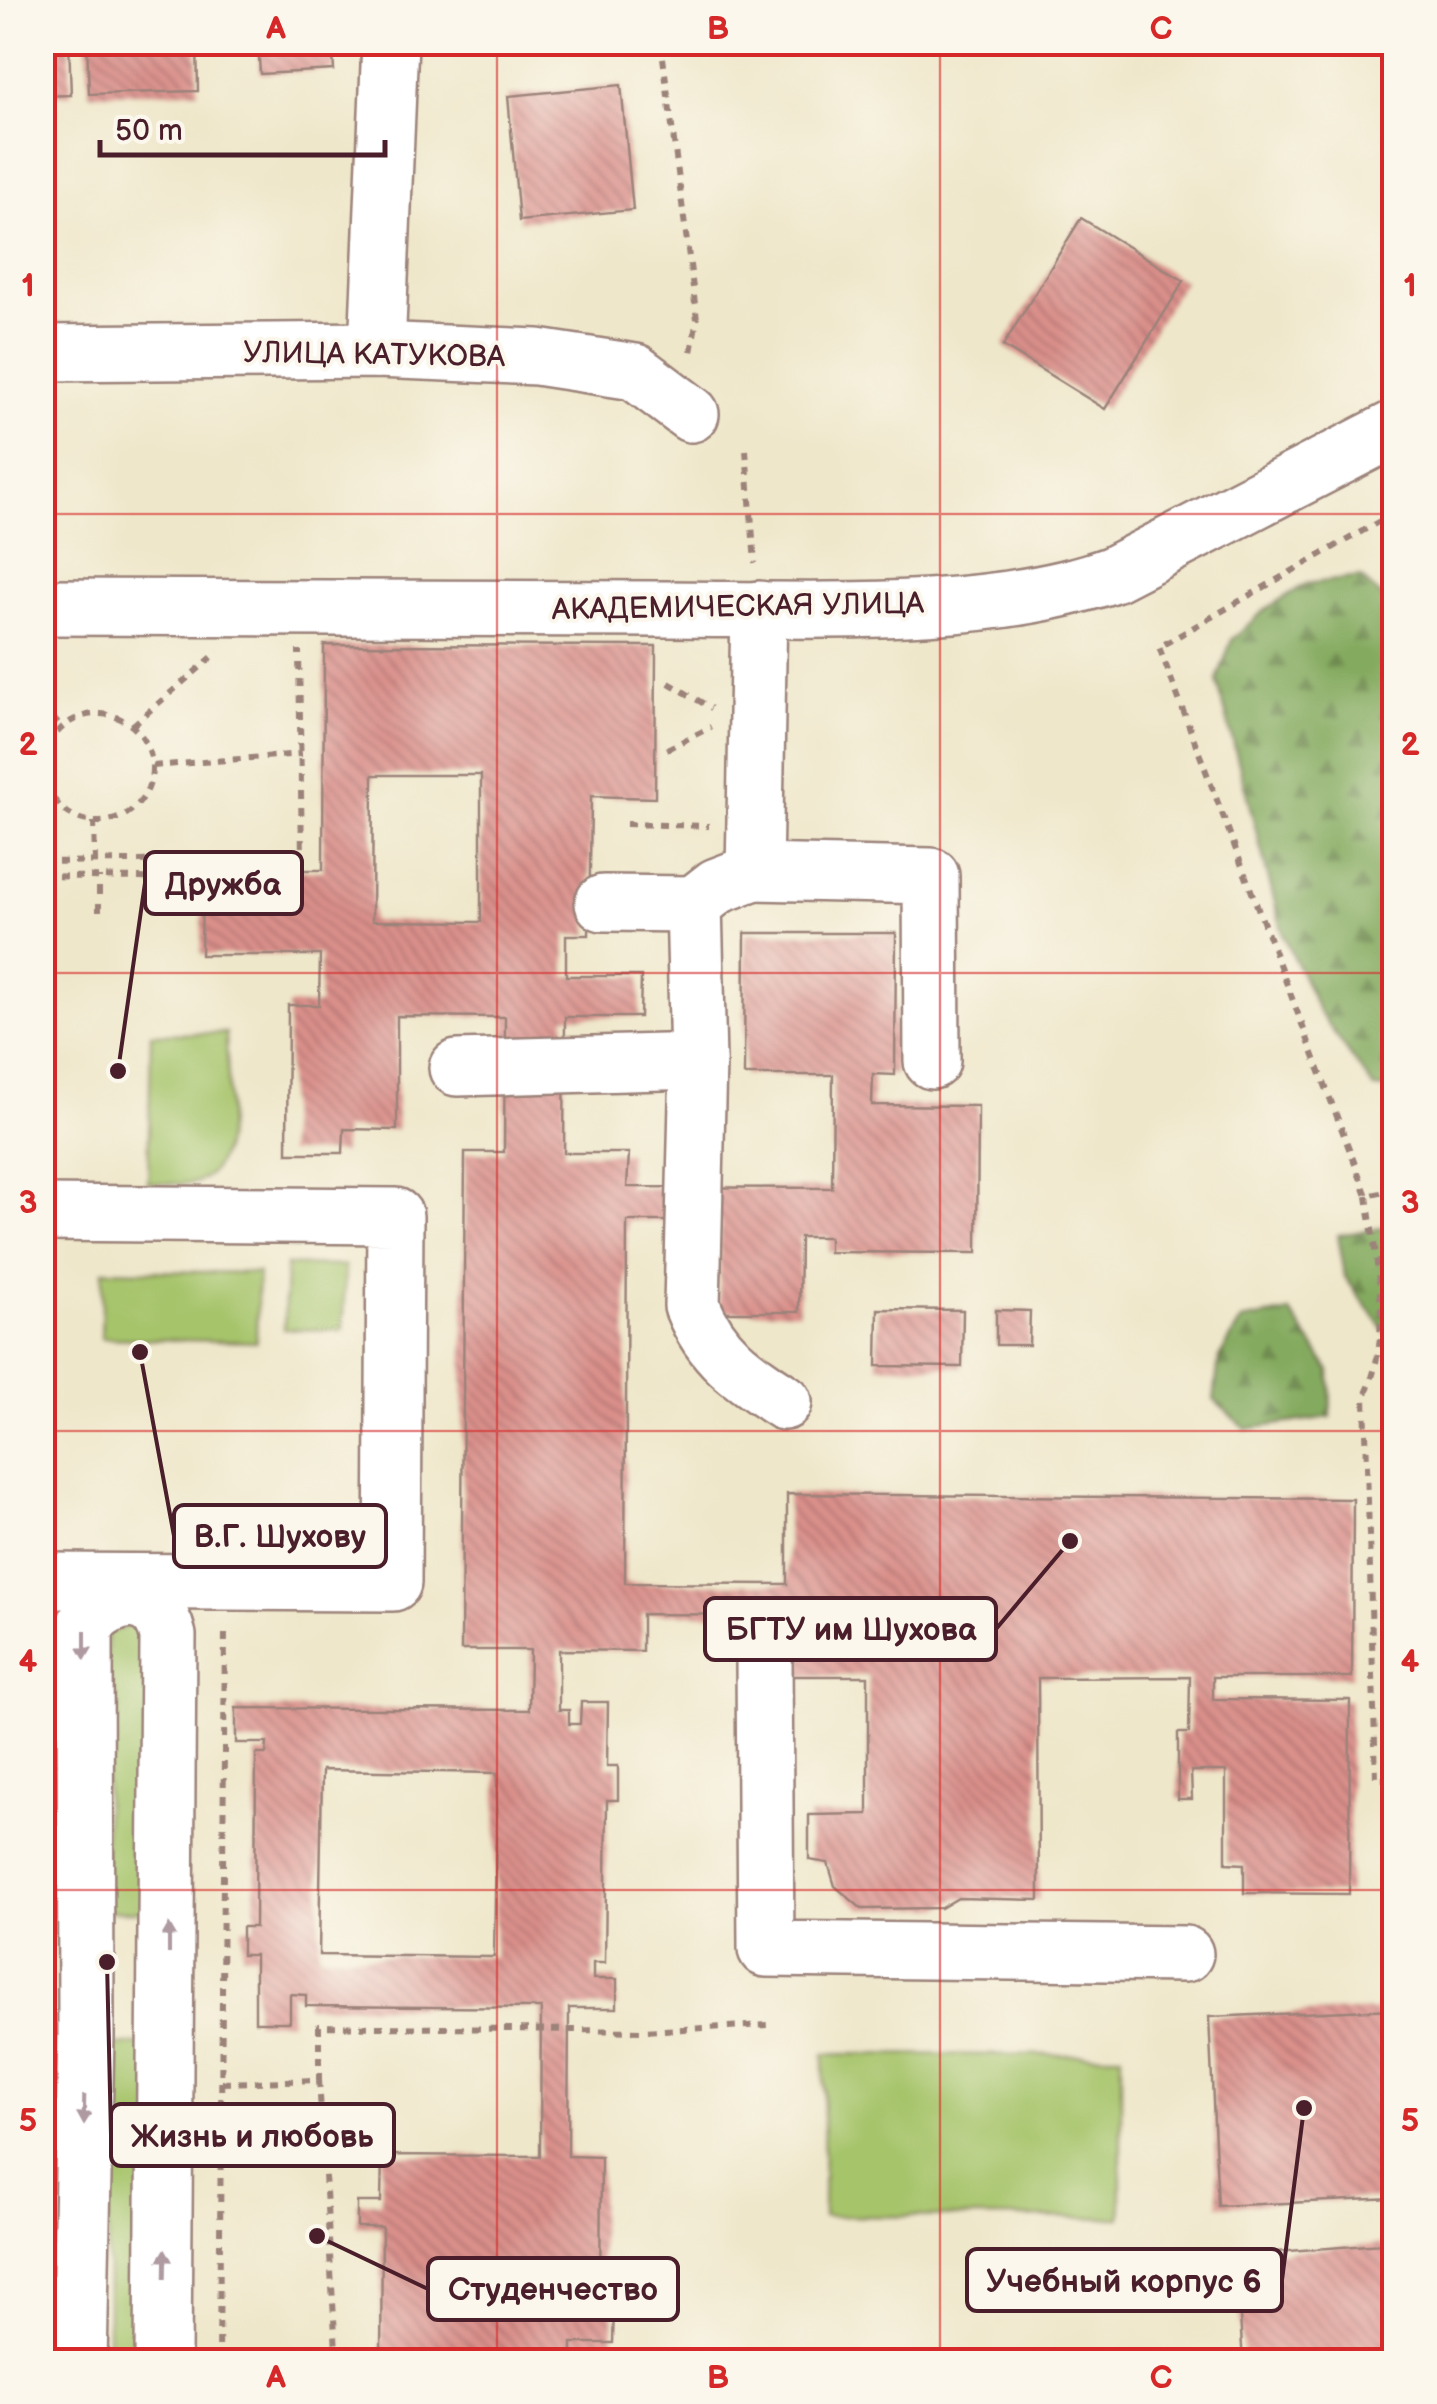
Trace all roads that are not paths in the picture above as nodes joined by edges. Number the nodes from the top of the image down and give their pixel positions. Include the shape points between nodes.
1 (390, 42) edge
2 (377, 350) junction
3 (42, 354) edge
4 (691, 390) road end
5 (1394, 430) edge
6 (42, 606) edge
7 (759, 609) junction
8 (755, 849) junction
9 (603, 903) dead end
10 (694, 904) junction
11 (698, 1062) junction
12 (932, 1062) dead end
13 (456, 1068) dead end
14 (42, 1214) edge
15 (784, 1402) dead end
16 (42, 1581) edge
17 (764, 1659) dead end
18 (1185, 1954) dead end
19 (64, 2035) edge
20 (79, 2362) edge
21 (163, 2362) edge

1 - 2 street
2 - 3 street, УЛИЦА КАТУКОВА
2 - 4 street, УЛИЦА КАТУКОВА via 537,357 634,372
5 - 7 street, АКАДЕМИЧЕСКАЯ УЛИЦА via 1070,590 1007,599
6 - 7 street, АКАДЕМИЧЕСКАЯ УЛИЦА
7 - 8 street
8 - 10 street
8 - 12 street via 932,876
9 - 10 street
10 - 11 street
11 - 13 street
11 - 15 street via 692,1306 704,1336 730,1368
14 - 16 street via 395,1216 392,1583
17 - 18 street via 766,1948
19 -> 20 street
21 -> 19 street via 168,1636 164,1617 128,1600 101,1606 85,1625

